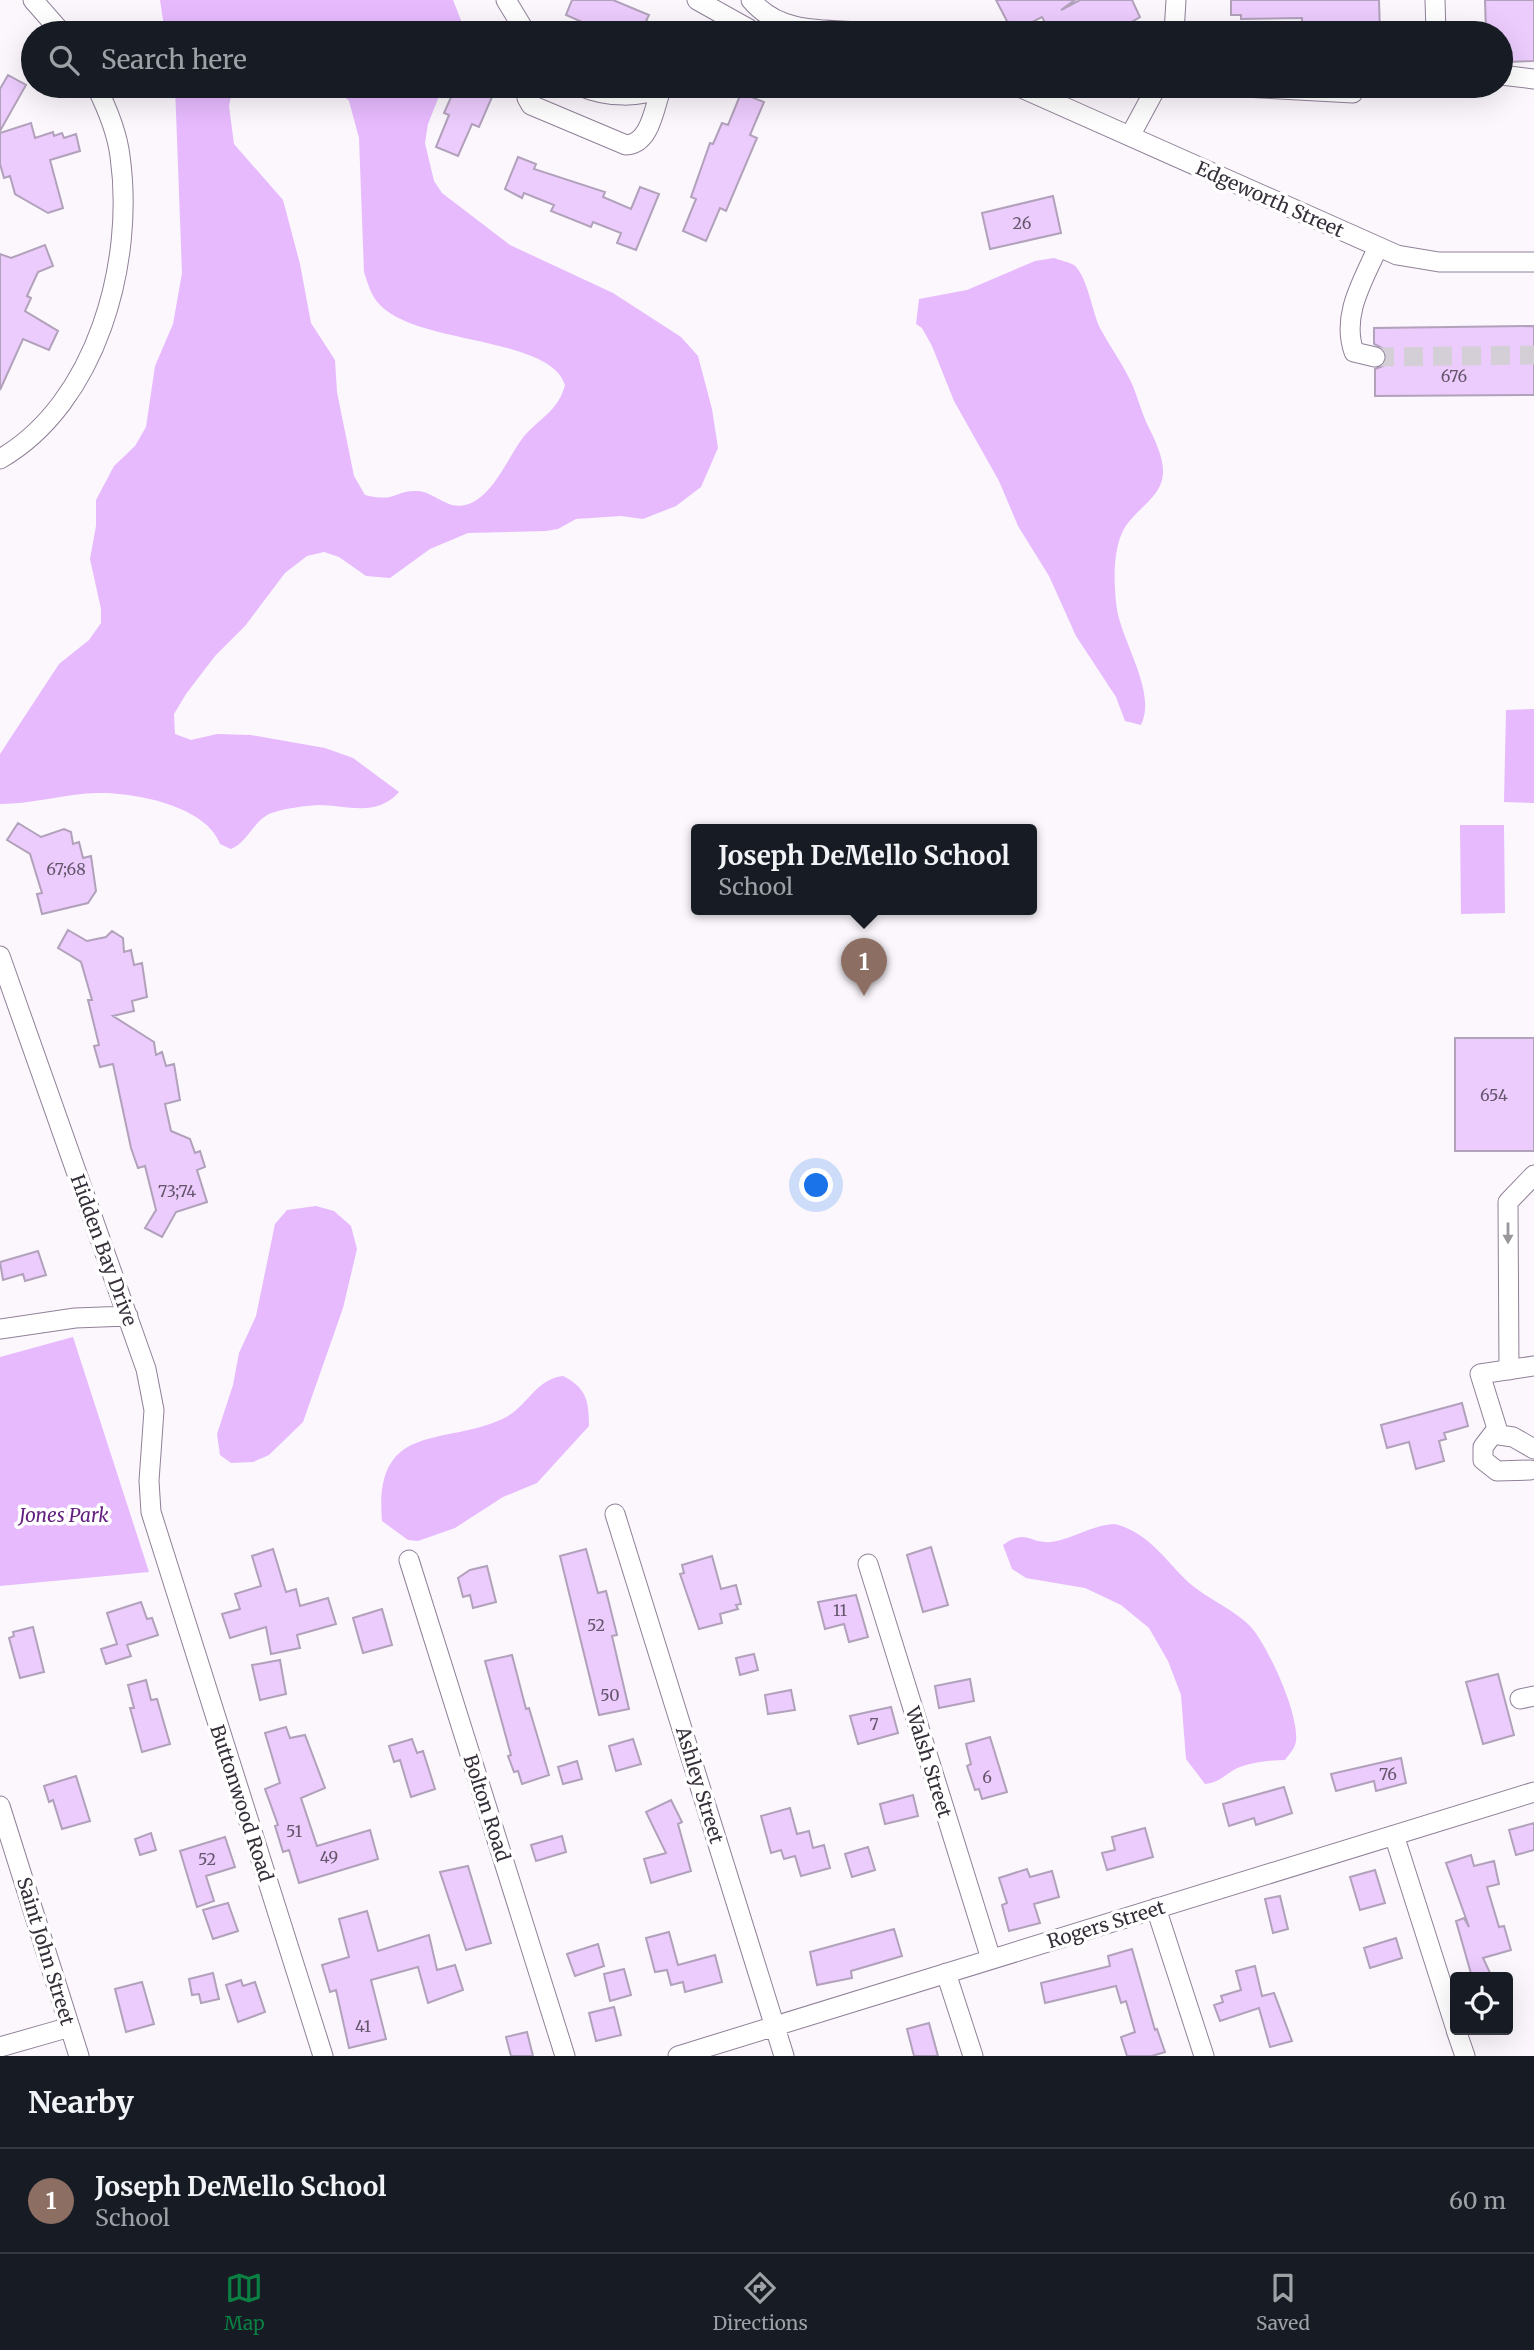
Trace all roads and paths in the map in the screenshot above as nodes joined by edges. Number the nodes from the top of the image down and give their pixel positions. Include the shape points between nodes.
1 (33, 0) edge
2 (506, 0) edge
3 (697, 0) edge
4 (751, 0) edge
5 (782, 0) edge
6 (1176, 0) edge
7 (1435, 0) edge
8 (769, 16) junction
9 (51, 21) edge
10 (519, 21) edge
11 (731, 21) edge
12 (762, 21) edge
13 (779, 21) edge
14 (1175, 21) edge
15 (1436, 21) edge
16 (1513, 76) edge
17 (1534, 79) edge
18 (101, 98) edge
19 (527, 98) edge
20 (661, 98) edge
21 (1044, 98) edge
22 (1151, 98) edge
23 (1130, 136) junction
24 (1378, 247) junction
25 (1534, 262) edge
26 (1375, 356) tunnel mouth
27 (0, 459) edge
28 (0, 956) edge
29 (1534, 1175) edge
30 (128, 1316) junction
31 (0, 1329) edge
32 (1534, 1366) edge
33 (1509, 1370) junction
34 (1499, 1435) junction
35 (1534, 1449) edge
36 (1533, 1471) edge
37 (615, 1514) dead end
38 (162, 1550) joint
39 (409, 1560) dead end
40 (868, 1564) dead end
41 (1534, 1792) edge
42 (0, 1806) edge
43 (1394, 1835) junction
44 (1156, 1908) junction
45 (991, 1959) junction
46 (946, 1973) junction
47 (1450, 2009) edge
48 (775, 2026) junction
49 (69, 2027) junction
50 (1458, 2035) edge
51 (0, 2047) edge
52 (79, 2056) edge
53 (323, 2056) edge
54 (565, 2056) edge
55 (678, 2056) edge
56 (785, 2056) edge
57 (973, 2056) edge
58 (1204, 2056) edge
59 (1465, 2056) edge

1 - 9 street
2 - 10 street
3 - 11 street
4 - 8 street
5 - 8 street
6 - 14 street
7 - 15 street
8 - 12 street
8 - 13 street
16 - 17 street
18 - 27 street via 114,129 123,180 121,234 110,294 83,367 61,405 34,437
19 - 20 street via 531,105 626,145 636,145
21 - 23 street, Edgeworth Street
22 - 23 street
23 - 24 street, Edgeworth Street
24 - 25 street, Edgeworth Street via 1439,262
24 - 26 street via 1351,310 1348,335 1354,352
28 - 30 street, Hidden Bay Drive
29 -> 33 street via 1508,1202
30 - 31 street
30 - 38 street, Hidden Bay Drive via 152,1396 149,1495
32 - 33 street
33 - 34 street via 1480,1374
34 - 35 street
34 - 36 street via 1493,1434 1483,1447 1483,1460 1497,1471
37 - 48 street, Ashley Street
38 - 53 street, Buttonwood Road
39 - 54 street, Bolton Road
40 - 45 street, Walsh Street
41 - 43 street, Rogers Street
42 - 49 street, Saint John Street
43 - 44 street, Rogers Street
43 - 47 street
44 - 45 street, Rogers Street
44 - 58 street
45 - 46 street, Rogers Street
46 - 48 street, Rogers Street
46 - 57 street
48 - 55 street, Rogers Street
48 - 56 street, Ashley Street
49 - 51 street
49 - 52 street, Saint John Street
50 - 59 street

